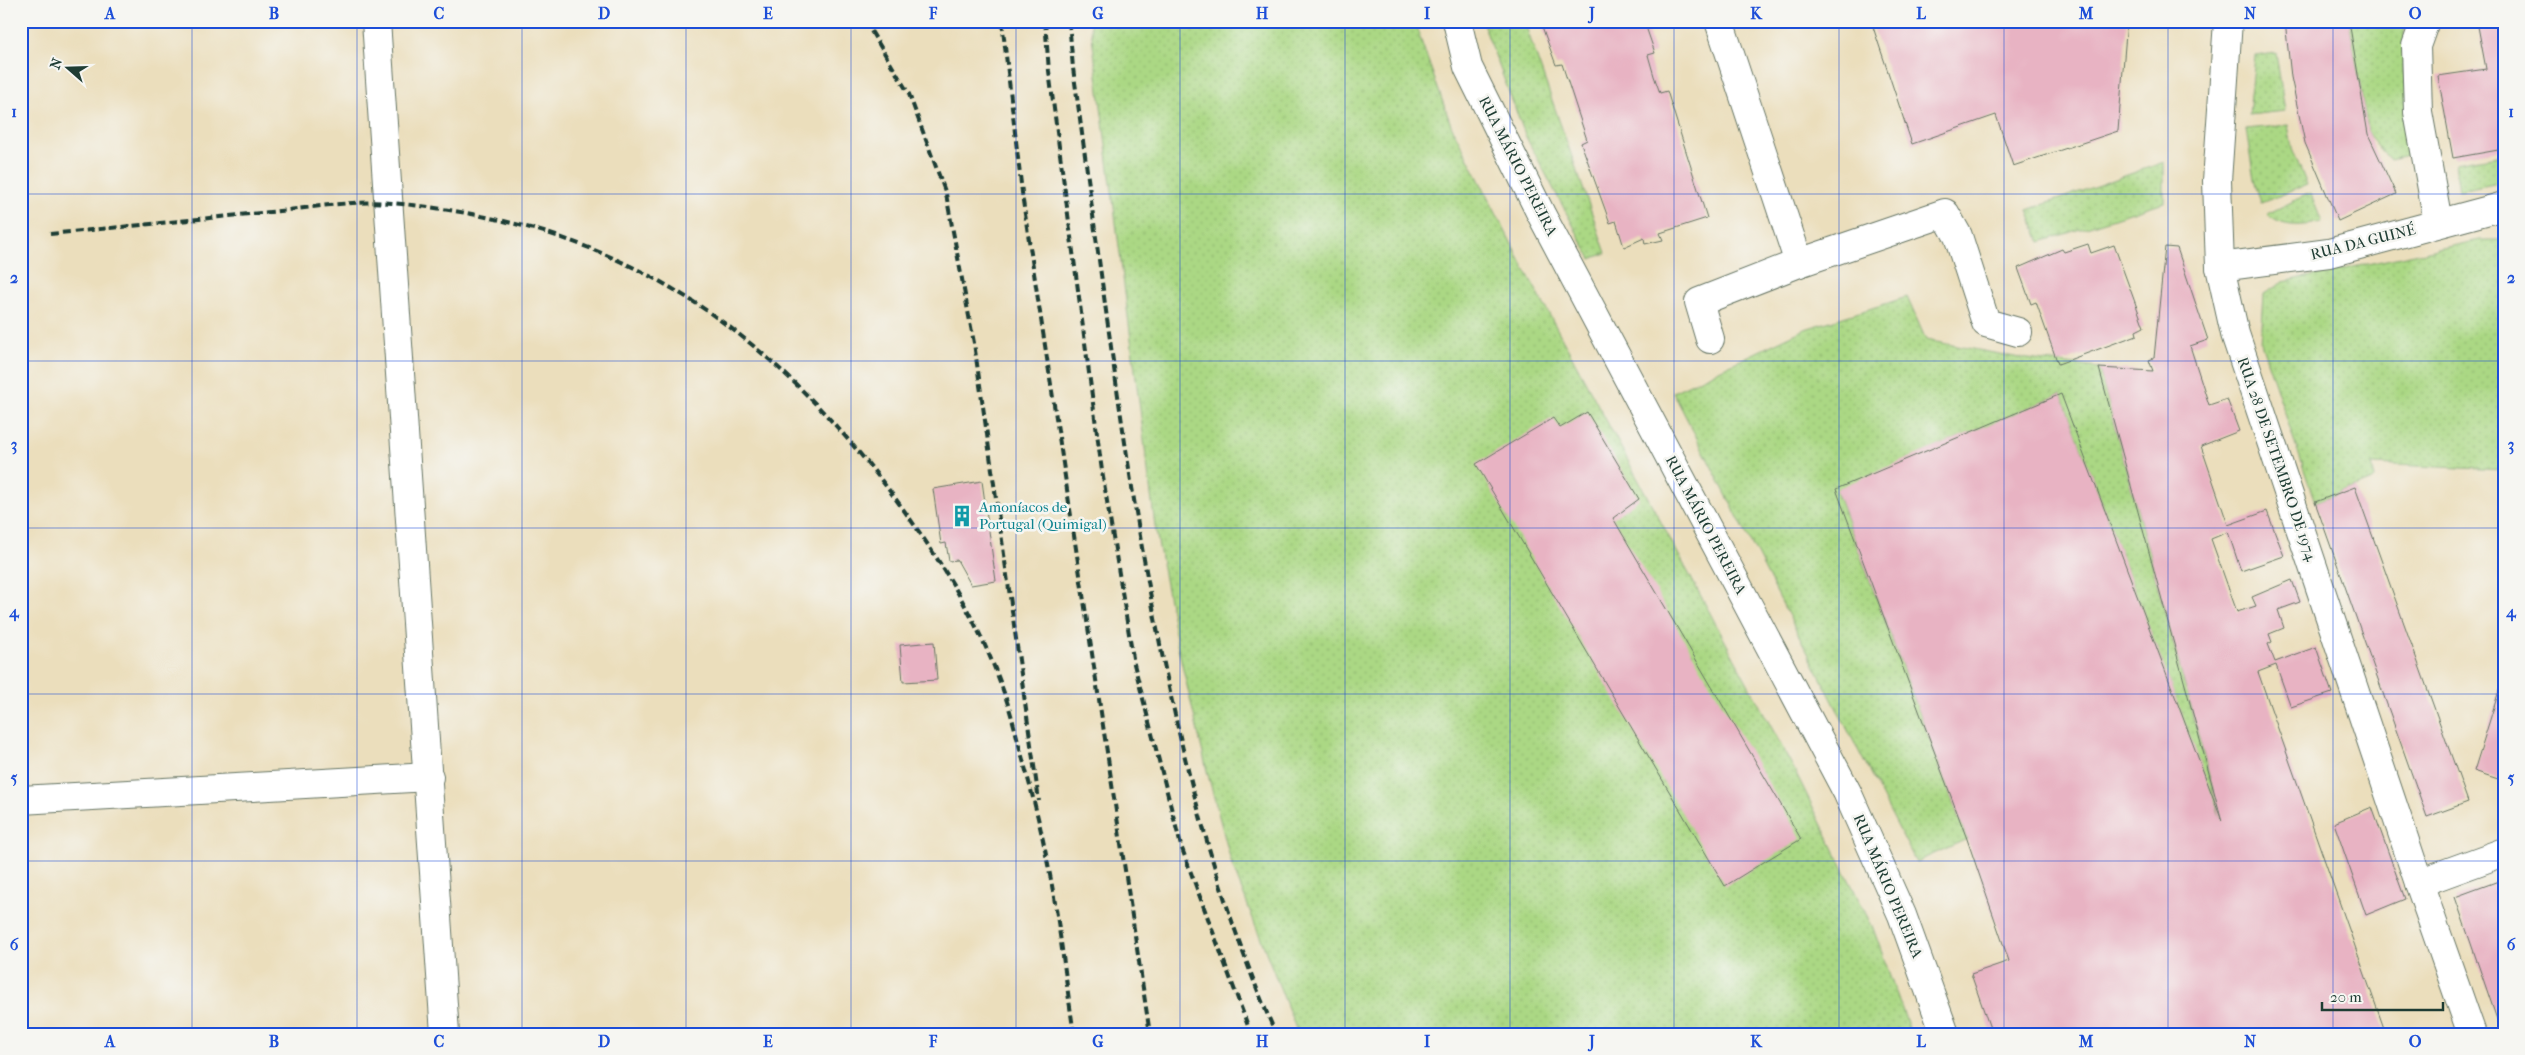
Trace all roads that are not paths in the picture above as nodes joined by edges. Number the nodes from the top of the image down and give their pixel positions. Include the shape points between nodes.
1 (376, 21) edge
2 (1457, 21) edge
3 (1718, 21) edge
4 (2228, 21) edge
5 (2425, 21) edge
6 (2504, 206) edge
7 (2438, 222) junction
8 (1798, 263) junction
9 (2220, 267) junction
10 (2018, 332) dead end
11 (1710, 339) dead end
12 (429, 777) junction
13 (21, 800) edge
14 (2504, 852) edge
15 (2419, 883) junction
16 (445, 1034) edge
17 (1945, 1034) edge
18 (2472, 1034) edge

1 - 12 street
2 - 17 street, RUA MÁRIO PEREIRA via 1468,67 1536,206 1847,792 1902,915
3 - 8 street
4 - 9 street, RUA 28 DE SETEMBRO DE 1974 via 2217,181
5 - 7 street via 2416,46 2418,112
6 - 7 street, RUA DA GUINÉ
7 - 9 street, RUA DA GUINÉ via 2329,254
8 - 10 street via 1945,213 1958,236 1986,323
8 - 11 street via 1700,302
9 - 15 street, RUA 28 DE SETEMBRO DE 1974 via 2235,334
12 - 13 street
12 - 16 street
14 - 15 street
15 - 18 street, RUA 28 DE SETEMBRO DE 1974

